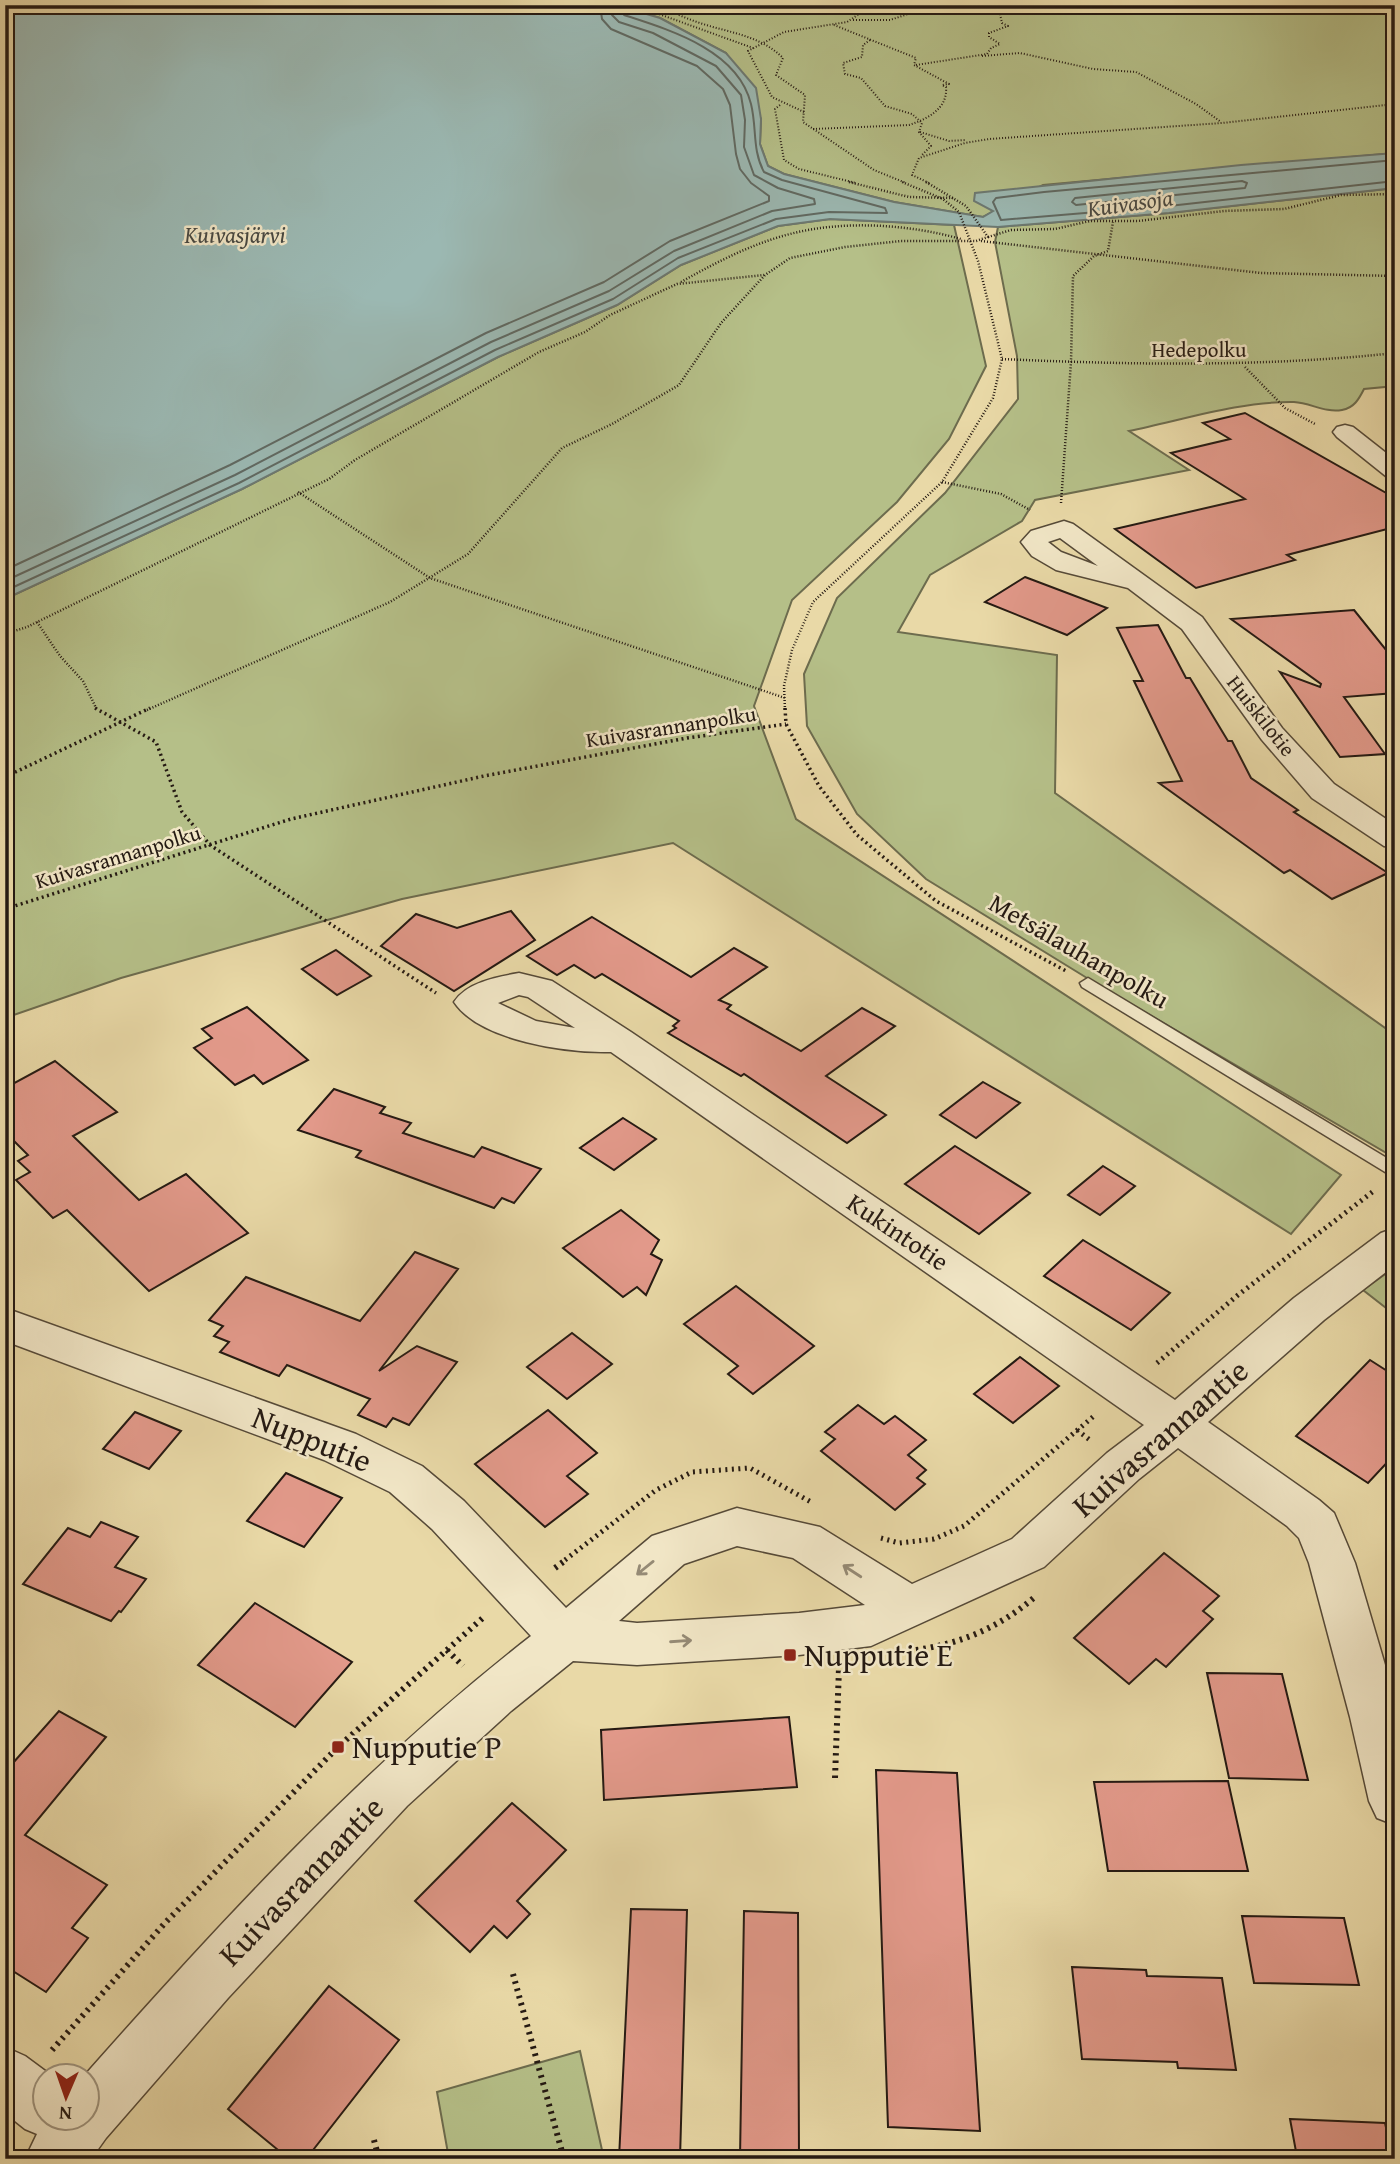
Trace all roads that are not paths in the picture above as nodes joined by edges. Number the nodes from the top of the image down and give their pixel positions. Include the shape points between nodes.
1 (1345, 432) road end
2 (1395, 472) edge
3 (1064, 529) road end
4 (1395, 839) edge
5 (1088, 983) road end
6 (472, 1003) road end
7 (1395, 1172) edge
8 (1395, 1243) edge
9 (5, 1325) edge
10 (1177, 1424) junction
11 (910, 1608) junction
12 (564, 1639) junction
13 (1395, 1801) edge
14 (5, 2076) edge
15 (102, 2089) edge
16 (32, 2097) edge

1 - 2 street
3 - 4 street, Huiskilotie via 1040,536 1034,542 1038,549 1068,564 1138,582 1192,623 1272,734 1323,791
5 - 7 lane, Metsälauhanpolku
6 - 10 street, Kukintotie via 519,984 540,989
8 - 10 street, Kuivasrannantie via 1309,1309
9 - 12 street, Nupputie via 340,1447 406,1479 448,1515
10 - 11 street, Kuivasrannantie via 1123,1465 1028,1553
10 - 13 street, Kukintotie via 1318,1527 1336,1576
12 -> 11 street, Kuivasrannantie via 637,1644 799,1634 871,1625
11 -> 12 street, Kuivasrannantie via 804,1541 737,1527 668,1550
12 - 15 street, Kuivasrannantie via 493,1695 389,1789
14 - 16 street

